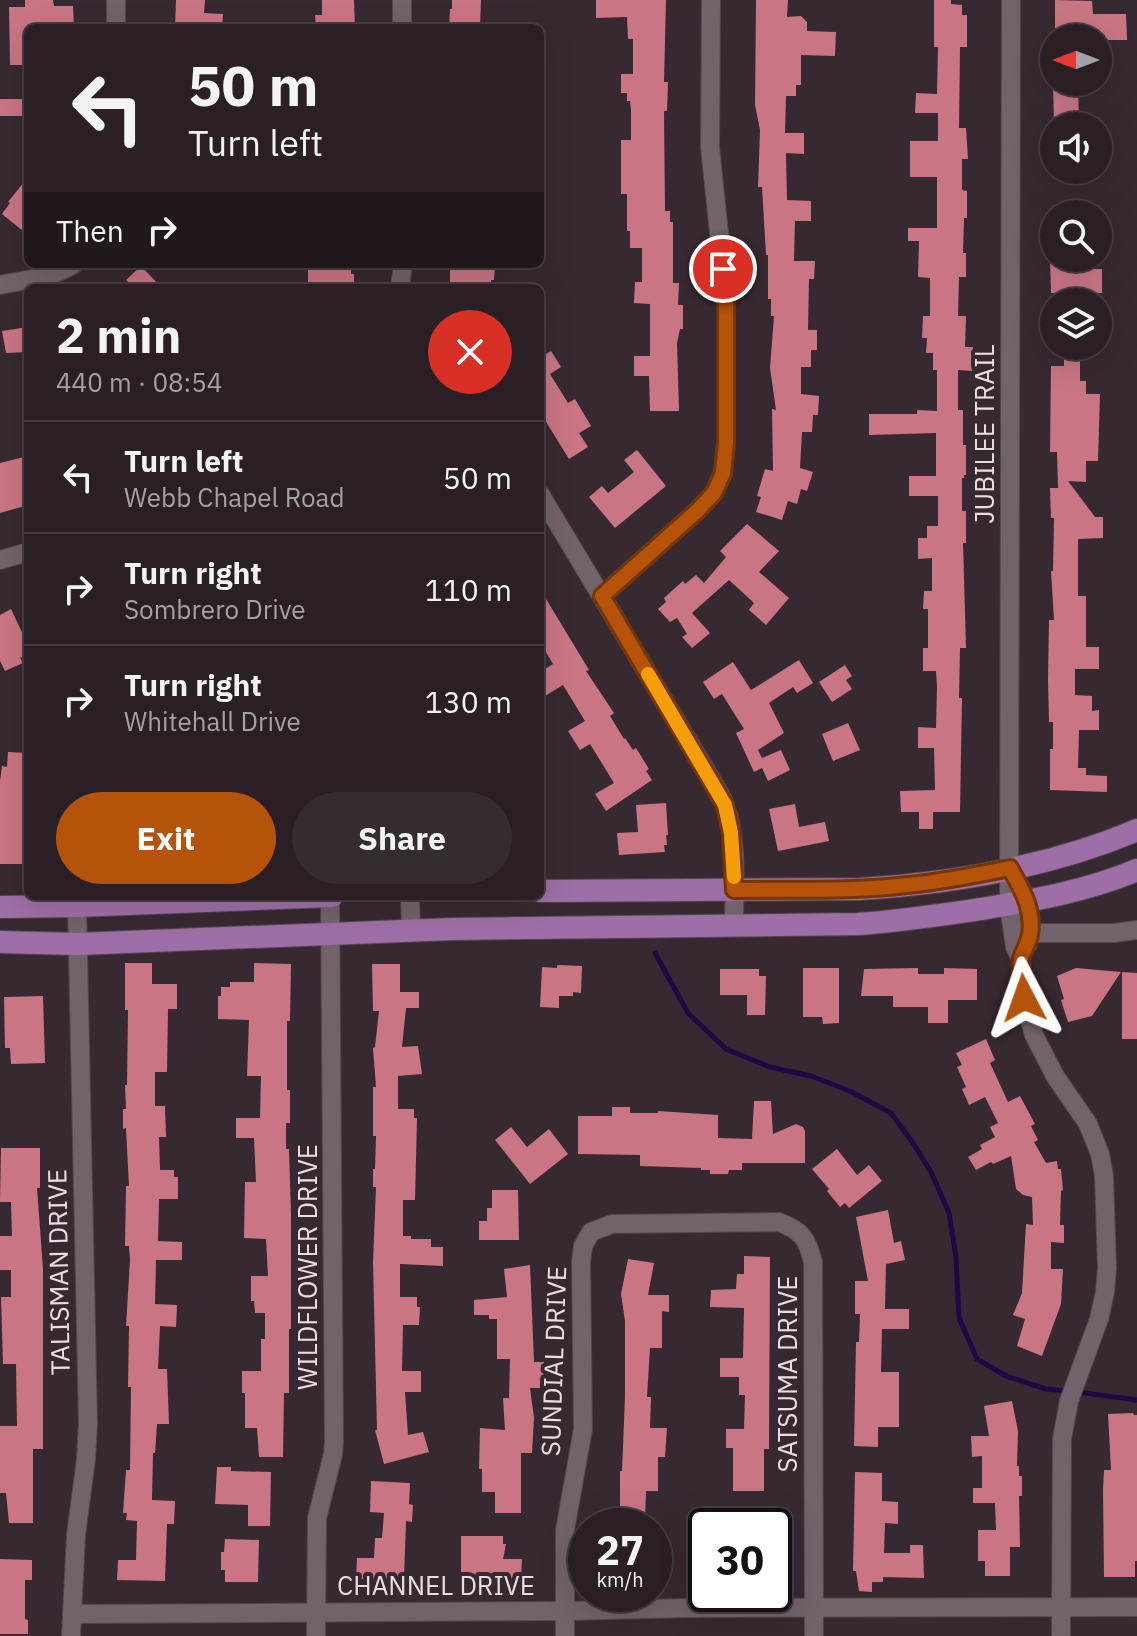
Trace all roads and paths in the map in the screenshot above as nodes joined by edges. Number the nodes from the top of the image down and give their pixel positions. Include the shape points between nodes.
1 (116, 0) edge
2 (402, 0) edge
3 (711, 0) edge
4 (1011, 0) edge
5 (116, 24) edge
6 (402, 24) edge
7 (68, 268) edge
8 (0, 285) edge
9 (544, 501) edge
10 (24, 553) edge
11 (0, 560) edge
12 (602, 596) junction
13 (1137, 830) edge
14 (1010, 868) junction
15 (1137, 870) edge
16 (734, 890) junction
17 (544, 891) edge
18 (229, 900) edge
19 (331, 900) edge
20 (410, 900) edge
21 (1018, 903) junction
22 (77, 906) junction
23 (0, 907) edge
24 (734, 924) junction
25 (1137, 930) edge
26 (411, 931) junction
27 (1030, 933) junction
28 (330, 934) junction
29 (0, 942) edge
30 (77, 944) junction
31 (1021, 959) junction
32 (591, 1232) joint
33 (1061, 1607) junction
34 (1137, 1607) edge
35 (814, 1609) junction
36 (316, 1611) junction
37 (565, 1611) junction
38 (72, 1614) junction
39 (71, 1636) edge
40 (316, 1636) edge
41 (565, 1636) edge
42 (814, 1636) edge
43 (1061, 1636) edge

1 - 5 street
2 - 6 street
3 - 12 street via 710,147 726,300 723,473 697,511
4 - 14 street, JUBILEE TRAIL
7 - 8 street
9 - 12 street
10 - 11 street
12 - 16 street via 725,805
13 - 14 main road
14 - 16 main road via 906,886
14 - 21 street, JUBILEE TRAIL
15 - 21 main road
16 - 17 main road
16 - 24 street
18 - 22 main road
19 - 28 street, WILDFLOWER DRIVE
20 - 26 street
21 - 24 main road via 903,921
21 - 27 street via 1031,917
21 - 31 street via 1015,947
22 - 23 main road
22 - 30 street, TALISMAN DRIVE
24 - 26 main road
25 - 27 street
26 - 28 main road
27 - 31 street
28 - 30 main road
28 - 36 street, WILDFLOWER DRIVE via 334,1441 317,1518
29 - 30 main road
30 - 38 street, TALISMAN DRIVE via 88,1423
31 - 33 street via 1034,1035 1088,1124 1104,1176 1105,1292 1062,1439
32 - 35 street, SATSUMA DRIVE via 612,1224 779,1222 796,1228 808,1243 813,1262
32 - 37 street, SUNDIAL DRIVE via 581,1262 583,1429 565,1530
33 - 34 street, CHANNEL DRIVE
33 - 35 street, CHANNEL DRIVE
33 - 43 street
35 - 37 street, CHANNEL DRIVE
35 - 42 street, SATSUMA DRIVE
36 - 37 street, CHANNEL DRIVE
36 - 38 street, CHANNEL DRIVE
36 - 40 street, WILDFLOWER DRIVE
37 - 41 street, SUNDIAL DRIVE
38 - 39 street, TALISMAN DRIVE

